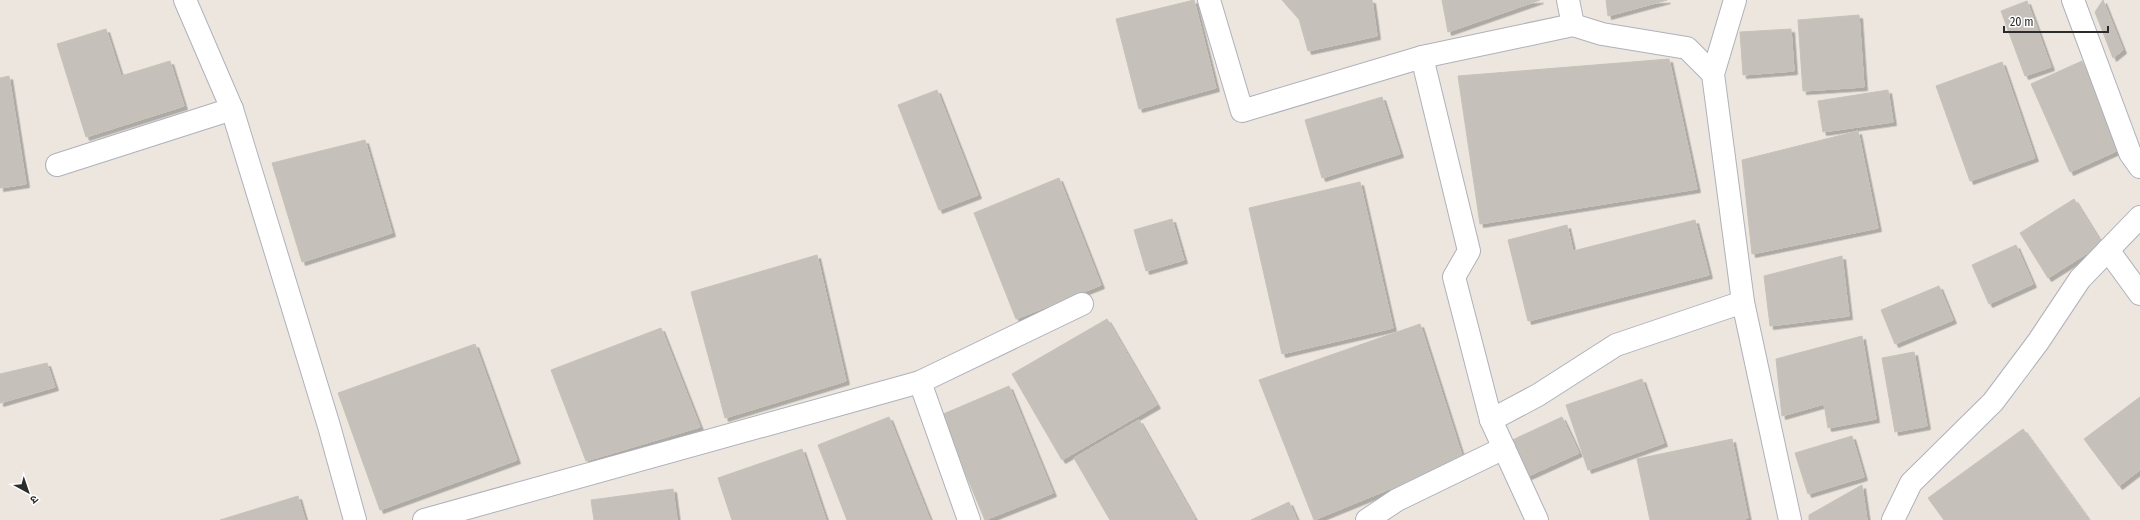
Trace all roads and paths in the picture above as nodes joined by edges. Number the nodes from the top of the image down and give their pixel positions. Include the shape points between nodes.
1 (185, 0) edge
2 (1210, 0) edge
3 (1568, 0) edge
4 (1735, 0) edge
5 (2074, 0) edge
6 (1573, 25) junction
7 (1422, 57) junction
8 (1713, 74) junction
9 (232, 108) junction
10 (57, 165) dead end
11 (2140, 167) edge
12 (2140, 217) edge
13 (2108, 250) junction
14 (2140, 294) edge
15 (1743, 302) junction
16 (1082, 304) dead end
17 (920, 382) junction
18 (1491, 420) junction
19 (1504, 448) junction
20 (355, 520) edge
21 (424, 520) edge
22 (969, 520) edge
23 (1367, 520) edge
24 (1537, 520) edge
25 (1790, 520) edge
26 (1893, 520) edge

1 - 9 street
2 - 7 street via 1242,111
3 - 6 street
4 - 8 street
5 - 11 street via 2130,154
6 - 7 street
6 - 8 street via 1602,34 1687,48
7 - 18 street via 1469,251 1454,277
8 - 15 street
9 - 10 street
9 - 20 street
12 - 13 street
13 - 14 street
13 - 26 street via 2080,279 2038,342 1993,402 1911,483
15 - 18 street via 1616,345 1538,395
15 - 25 street
16 - 17 street
17 - 21 street
17 - 22 street
18 - 19 street
19 - 23 street via 1397,500
19 - 24 street

